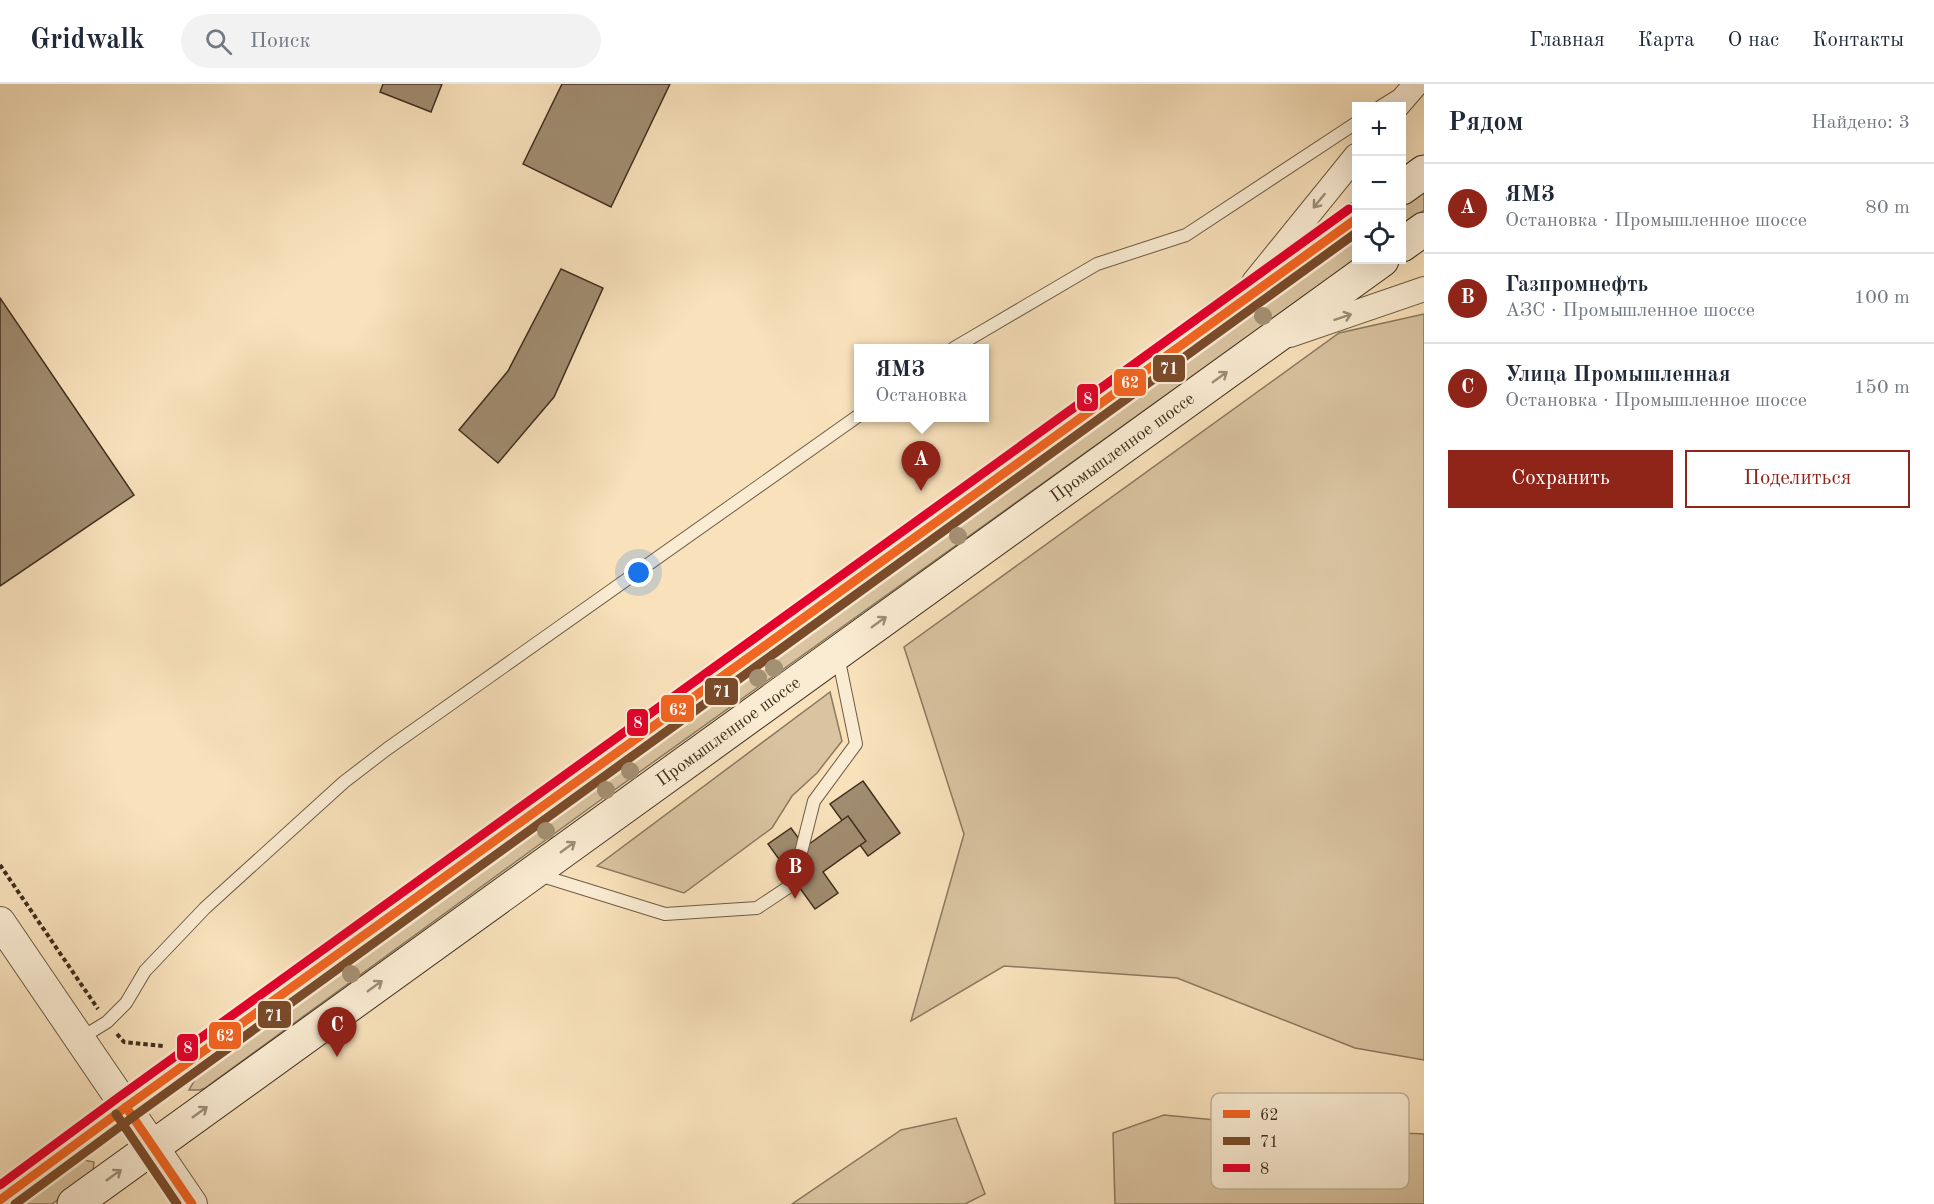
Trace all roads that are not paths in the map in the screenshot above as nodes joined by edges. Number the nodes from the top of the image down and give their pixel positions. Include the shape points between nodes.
1 (1415, 84) edge
2 (1387, 102) edge
3 (1400, 102) edge
4 (1352, 126) edge
5 (1352, 161) edge
6 (1424, 172) edge
7 (1406, 185) edge
8 (1352, 222) edge
9 (1424, 229) edge
10 (1406, 242) edge
11 (1377, 264) edge
12 (1424, 289) edge
13 (1235, 305) junction
14 (1268, 343) junction
15 (961, 344) edge
16 (854, 419) edge
17 (837, 653) junction
18 (532, 873) junction
19 (0, 922) edge
20 (80, 1039) junction
21 (126, 1107) junction
22 (153, 1146) junction
23 (0, 1200) edge
24 (74, 1204) edge
25 (192, 1204) edge

1 - 2 lane
1 - 3 street
4 - 15 lane via 1186,235 1097,264
5 -> 13 street
6 - 7 main road
8 - 13 main road
9 - 10 main road
11 - 14 main road, Промышленное шоссе
14 -> 12 street
13 - 21 main road
17 -> 14 main road, Промышленное шоссе
16 - 20 lane via 344,782 205,908 145,971 126,1003 107,1022
18 -> 17 main road, Промышленное шоссе
17 - 18 lane via 856,744 814,801 793,884 758,908 665,914
22 -> 18 main road, Промышленное шоссе
19 - 20 street
20 - 21 street
21 - 22 street
21 - 23 main road
24 -> 22 main road, Промышленное шоссе
22 - 25 street

